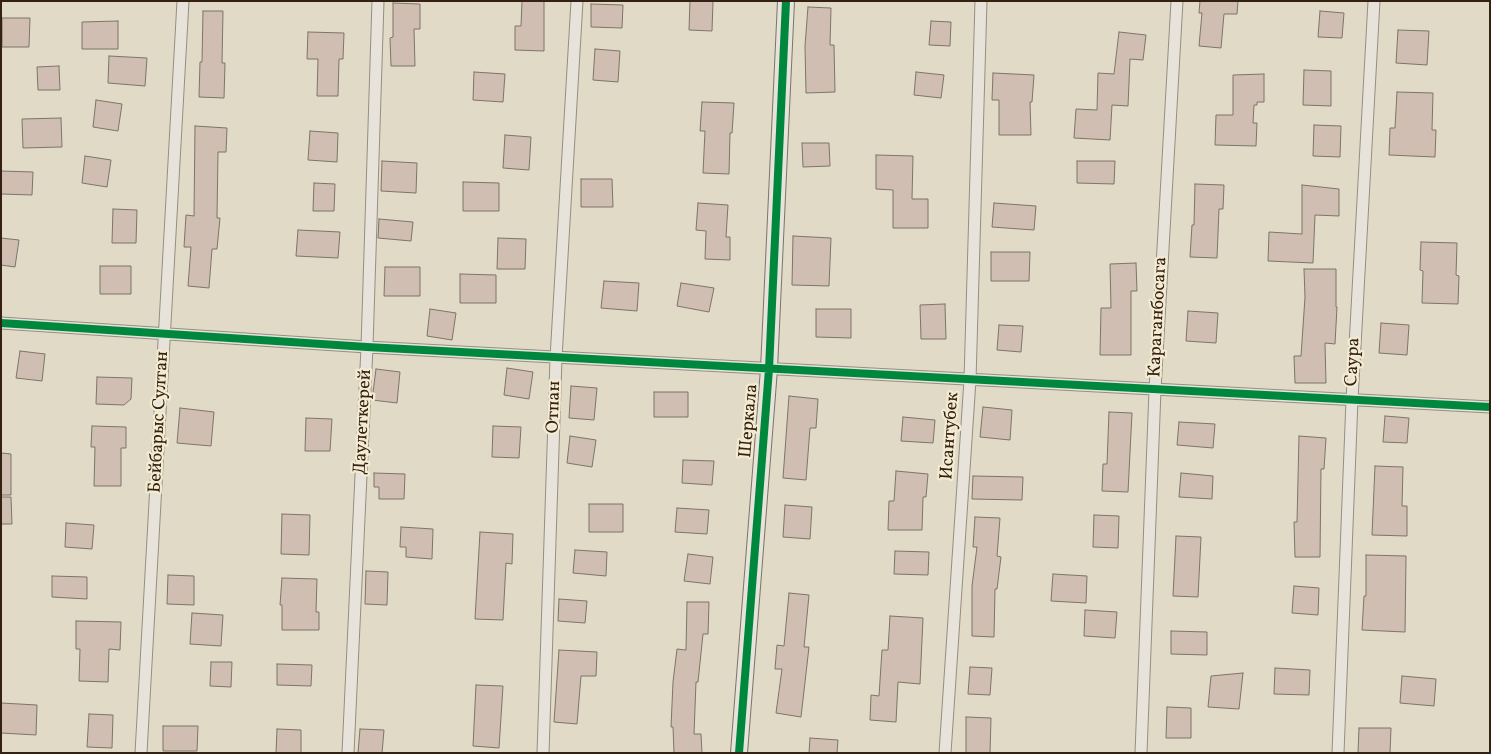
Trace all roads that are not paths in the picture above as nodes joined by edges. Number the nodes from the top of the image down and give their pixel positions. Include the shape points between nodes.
1 (183, 1) edge
2 (378, 1) edge
3 (577, 1) edge
4 (786, 1) edge
5 (982, 1) edge
6 (1177, 1) edge
7 (1374, 1) edge
8 (1, 323) edge
9 (165, 334) junction
10 (367, 347) junction
11 (556, 358) junction
12 (769, 369) junction
13 (970, 380) junction
14 (1155, 390) junction
15 (1352, 400) junction
16 (1490, 407) edge
17 (141, 753) edge
18 (348, 753) edge
19 (543, 753) edge
20 (739, 753) edge
21 (945, 753) edge
22 (1141, 753) edge
23 (1338, 753) edge

1 - 9 street, Бейбарыс Султан
2 - 10 street, Даулеткерей
3 - 11 street, Отпан
4 - 12 street, Шеркала
5 - 13 street, Исантубек
6 - 14 street, Караганбосага
7 - 15 street, Саура
8 - 9 street
9 - 10 street
9 - 17 street, Бейбарыс Султан
10 - 11 street
10 - 18 street, Даулеткерей
11 - 12 street
11 - 19 street, Отпан
12 - 13 street
12 - 20 street, Шеркала
13 - 14 street
13 - 21 street, Исантубек
14 - 15 street
14 - 22 street, Караганбосага
15 - 16 street
15 - 23 street, Саура

